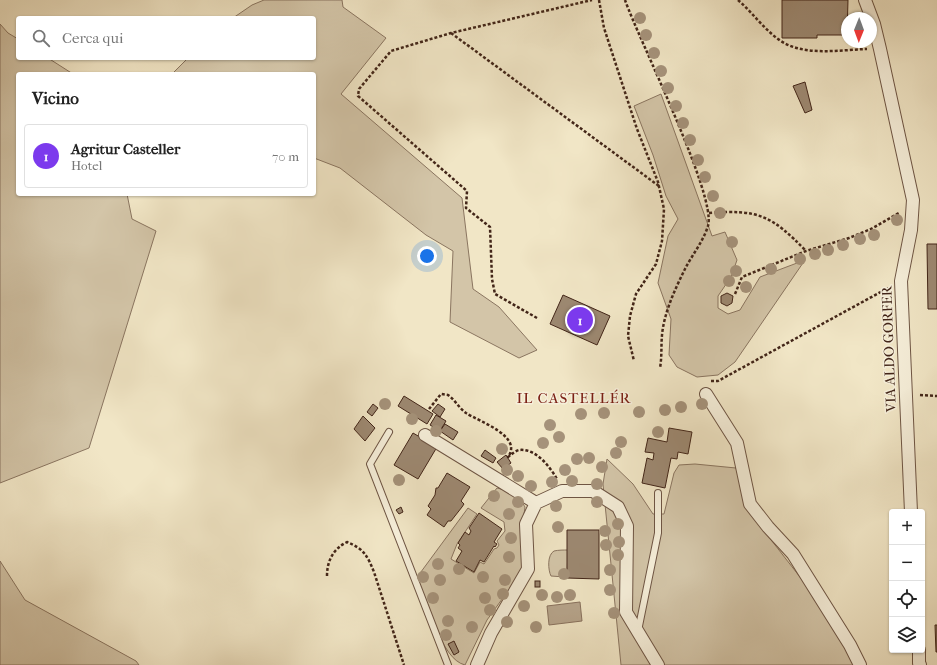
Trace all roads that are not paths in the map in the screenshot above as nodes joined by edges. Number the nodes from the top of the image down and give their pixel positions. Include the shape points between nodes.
1 (865, 0) edge
2 (705, 388) road end
3 (389, 432) dead end
4 (425, 435) dead end
5 (658, 493) dead end
6 (536, 503) junction
7 (911, 509) edge
8 (638, 632) junction
9 (919, 653) edge
10 (448, 665) edge
11 (477, 665) edge
12 (658, 665) edge
13 (860, 665) edge
14 (920, 665) edge

1 - 7 street, VIA ALDO GORFER via 880,49 912,200 912,230 901,281
2 - 13 street via 737,443 750,504 793,554
3 - 10 lane via 370,464
4 - 6 street
5 - 8 lane via 658,533
6 - 8 street via 562,491 593,491 618,507 627,526 626,612
6 - 11 street via 526,524 528,570 491,633
8 - 12 street
9 - 14 street

